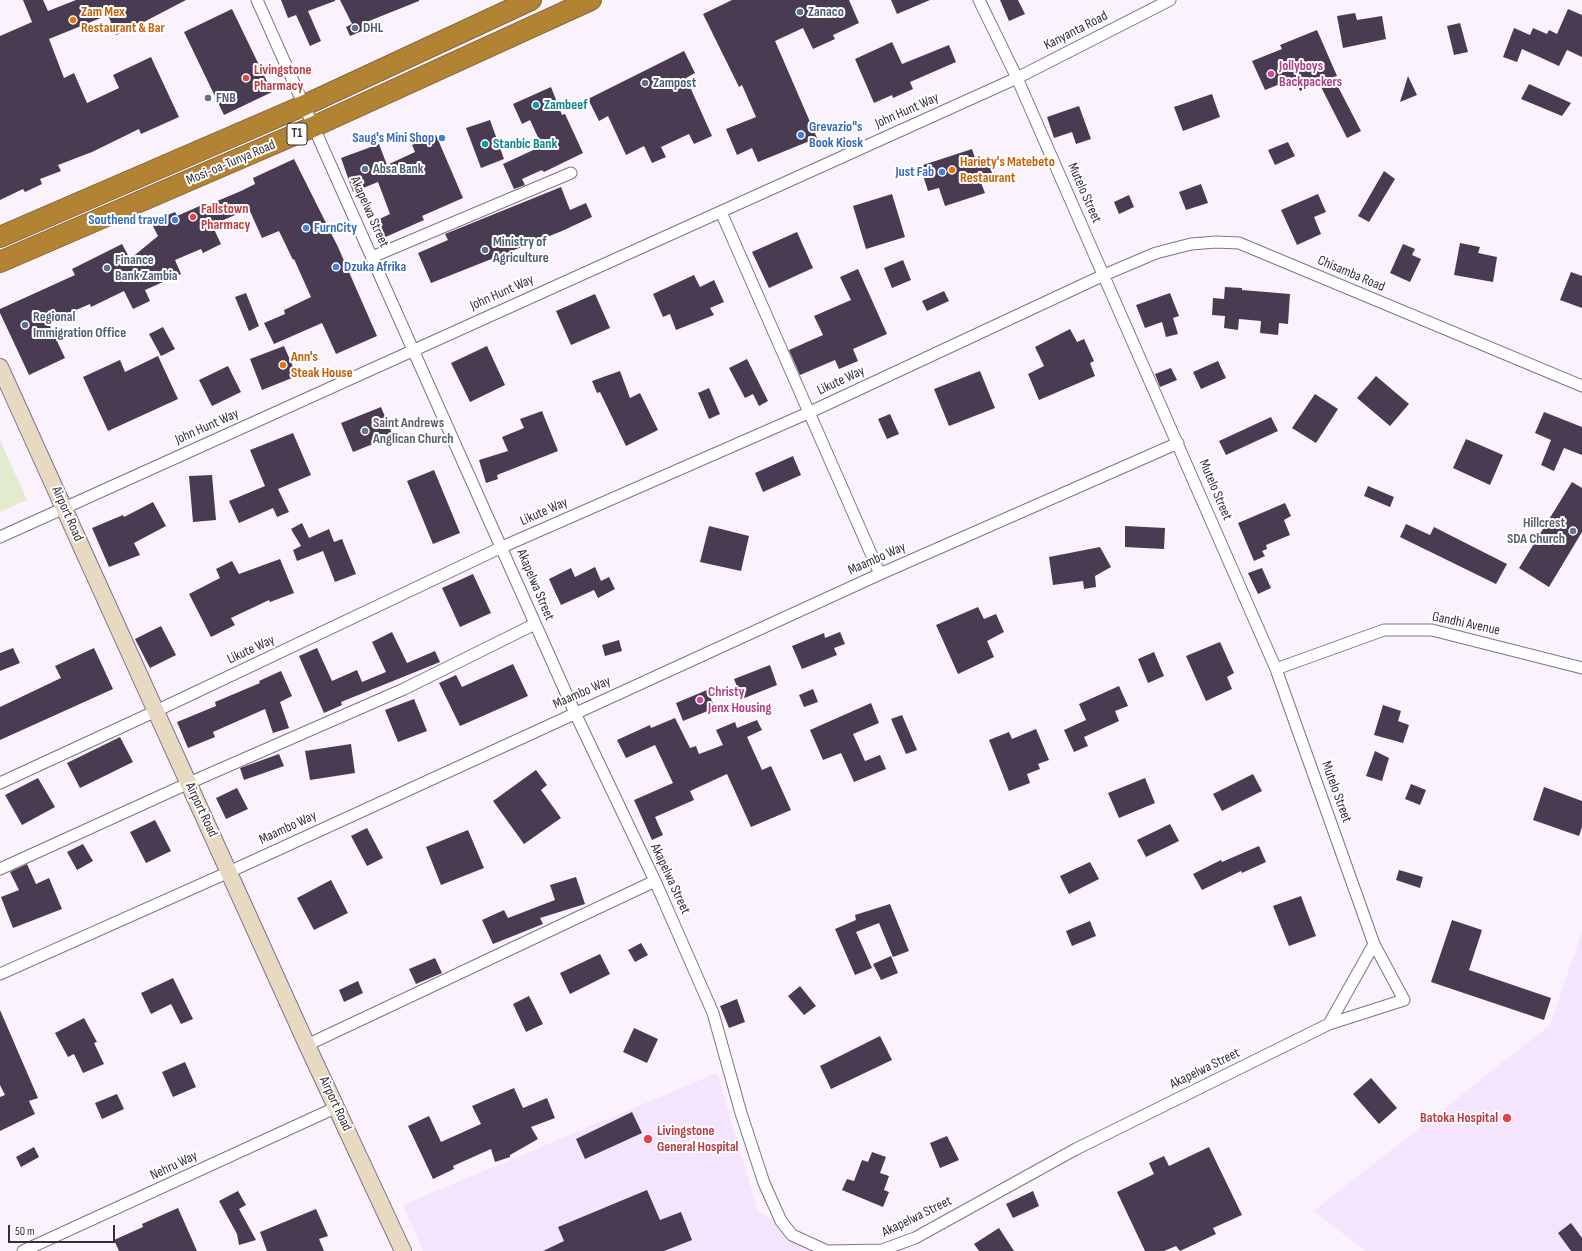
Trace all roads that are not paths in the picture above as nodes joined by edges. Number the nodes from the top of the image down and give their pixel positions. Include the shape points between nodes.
1 (257, 0) edge
2 (531, 0) edge
3 (591, 0) edge
4 (979, 0) edge
5 (1170, 0) edge
6 (1017, 78) junction
7 (305, 105) junction
8 (315, 126) junction
9 (571, 173) dead end
10 (721, 212) junction
11 (0, 237) edge
12 (372, 257) junction
13 (0, 262) edge
14 (1104, 275) junction
15 (413, 350) junction
16 (0, 367) edge
17 (1582, 386) edge
18 (808, 413) junction
19 (1178, 443) junction
20 (64, 508) junction
21 (0, 536) edge
22 (502, 547) junction
23 (880, 574) junction
24 (535, 624) junction
25 (1582, 668) edge
26 (1276, 669) junction
27 (156, 712) junction
28 (575, 713) junction
29 (0, 783) edge
30 (189, 783) junction
31 (0, 869) edge
32 (229, 872) junction
33 (655, 881) junction
34 (1374, 944) junction
35 (0, 974) edge
36 (1404, 1000) joint
37 (1329, 1024) junction
38 (307, 1045) junction
39 (337, 1107) junction
40 (23, 1251) edge
41 (403, 1251) edge

1 - 7 street, Akapelwa Street
2 - 7 highway, Mosi-oa-Tunya Road / T1
3 - 8 highway, Mosi-oa-Tunya Road / T1
4 - 6 street, Mutelo Street
5 - 6 street, Kanyanta Road
6 - 10 street, John Hunt Way
6 - 14 street, Mutelo Street
7 - 8 street, Akapelwa Street
7 - 11 highway, Mosi-oa-Tunya Road / T1
8 - 12 street, Akapelwa Street
8 - 13 highway, Mosi-oa-Tunya Road / T1
9 - 12 street
10 - 15 street, John Hunt Way
10 - 18 street
12 - 15 street, Akapelwa Street
14 - 17 street, Chisamba Road via 1156,253 1191,244 1239,243
14 - 18 street, Likute Way
14 - 19 street, Mutelo Street
15 - 20 street, John Hunt Way
15 - 22 street, Akapelwa Street
16 - 20 street, Airport Road
18 - 22 street, Likute Way
18 - 23 street
19 - 23 street, Maambo Way
19 - 26 street, Mutelo Street
20 - 21 street, John Hunt Way
20 - 27 street, Airport Road
22 - 24 street, Akapelwa Street
22 - 27 street, Likute Way
23 - 28 street, Maambo Way
24 - 28 street, Akapelwa Street
24 - 30 street via 404,689
25 - 26 street, Gandhi Avenue via 1432,630 1384,630
26 - 34 street, Mutelo Street
27 - 29 street, Likute Way
27 - 30 street, Airport Road
28 - 32 street, Maambo Way
28 - 33 street, Akapelwa Street
30 - 31 street
30 - 32 street, Airport Road
32 - 35 street, Maambo Way
32 - 38 street, Airport Road
33 - 37 street, Akapelwa Street via 714,1013 741,1113 764,1183 778,1215 792,1235 827,1251 882,1250 915,1238 1076,1149
33 - 38 street
34 - 36 street, Mutelo Street
34 - 37 street
36 - 37 street, Akapelwa Street
38 - 39 street, Airport Road
39 - 40 street, Nehru Way
39 - 41 street, Airport Road

